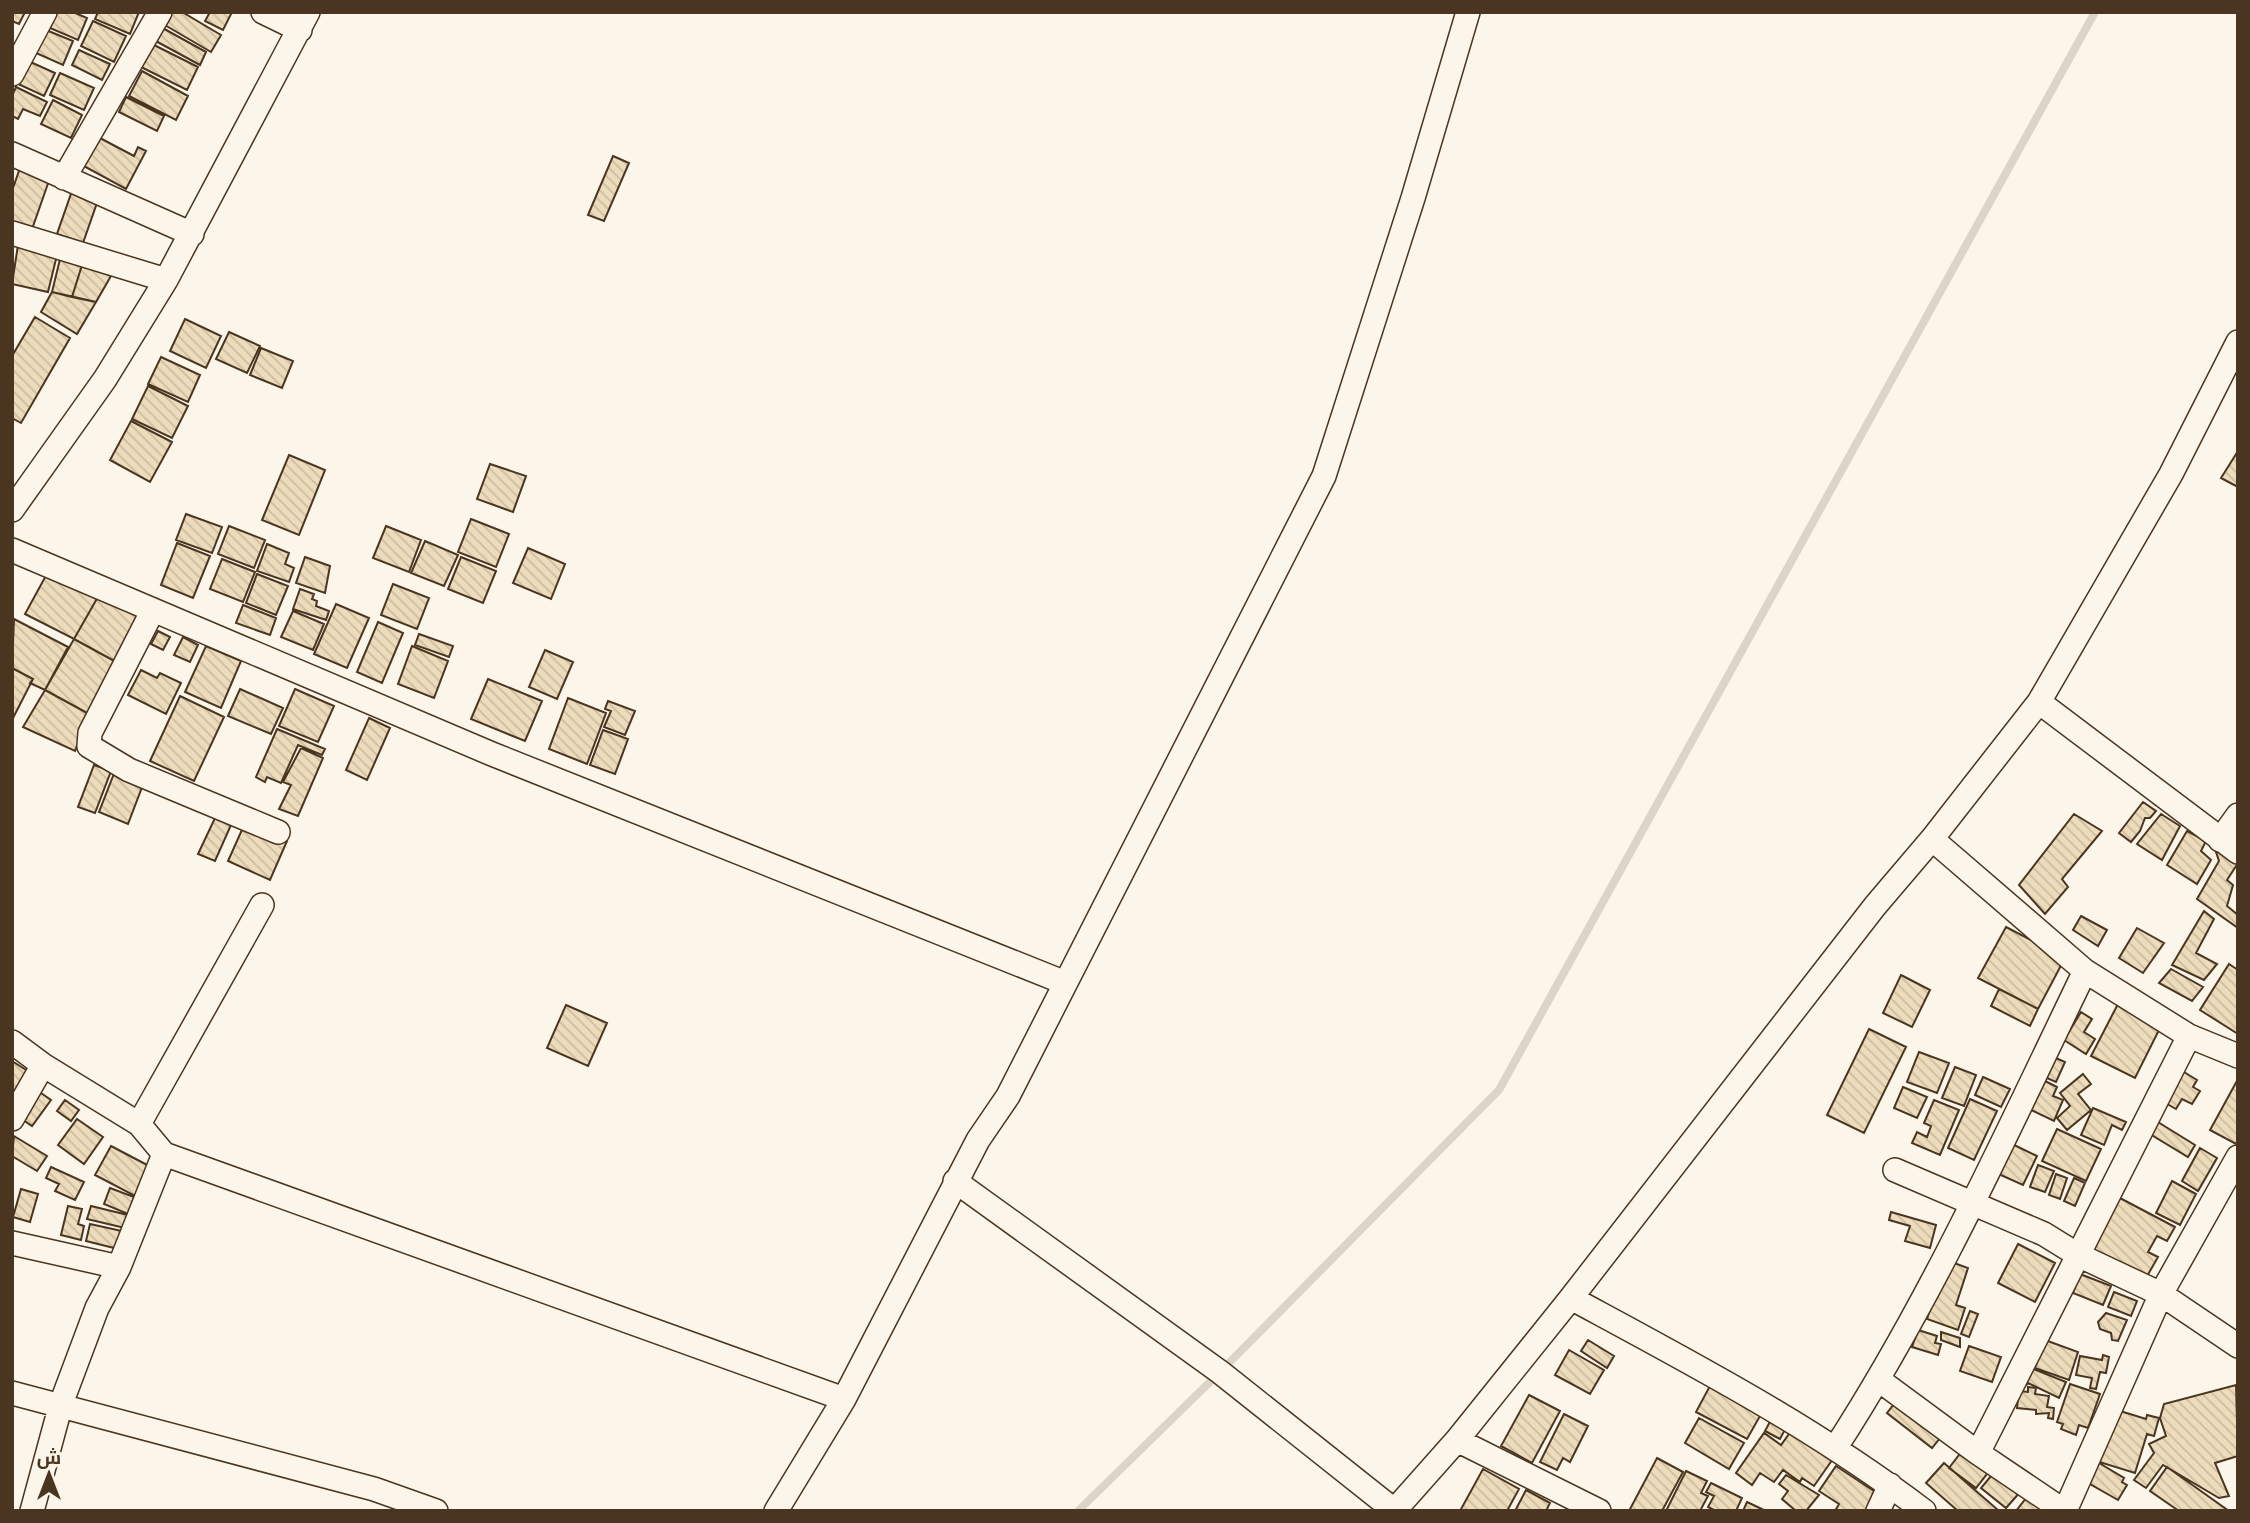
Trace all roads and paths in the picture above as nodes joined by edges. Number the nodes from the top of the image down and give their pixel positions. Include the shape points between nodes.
1 (45, 12) edge
2 (160, 12) edge
3 (263, 12) edge
4 (1468, 12) edge
5 (304, 21) edge
6 (12, 74) edge
7 (12, 154) edge
8 (64, 178) junction
9 (12, 233) edge
10 (192, 234) junction
11 (166, 280) junction
12 (2238, 342) edge
13 (12, 510) edge
14 (12, 550) edge
15 (153, 610) junction
16 (2039, 702) junction
17 (2238, 815) edge
18 (278, 832) dead end
19 (1932, 839) junction
20 (2229, 846) edge
21 (262, 905) dead end
22 (2085, 971) junction
23 (1063, 982) junction
24 (2189, 1036) junction
25 (12, 1042) edge
26 (2238, 1056) edge
27 (43, 1065) junction
28 (12, 1119) edge
29 (139, 1124) junction
30 (164, 1154) junction
31 (2238, 1157) edge
32 (1895, 1170) dead end
33 (955, 1181) junction
34 (1972, 1203) junction
35 (12, 1244) edge
36 (2078, 1255) junction
37 (119, 1267) junction
38 (2161, 1294) junction
39 (1571, 1298) junction
40 (2238, 1346) edge
41 (1879, 1380) junction
42 (12, 1394) edge
43 (844, 1399) junction
44 (61, 1404) junction
45 (1457, 1440) junction
46 (1836, 1447) junction
47 (1978, 1453) junction
48 (1890, 1485) junction
49 (32, 1511) edge
50 (436, 1511) edge
51 (776, 1511) edge
52 (1394, 1511) edge
53 (1599, 1511) edge
54 (1878, 1511) edge
55 (1924, 1511) edge
56 (2064, 1511) edge

1 - 6 street
2 - 8 street
3 - 5 street
4 - 23 street via 1324,475
5 - 10 street
7 - 8 street
8 - 10 street
9 - 11 street
10 - 11 street
11 - 13 street via 105,379
12 - 16 street via 2171,474
14 - 15 street
15 - 18 street via 90,733 89,746 129,771
15 - 23 street via 492,754
16 - 19 street
16 - 20 street
17 - 20 street
19 - 22 street
19 - 39 street
21 - 29 street
22 - 24 street
22 - 34 street
23 - 33 street via 1008,1097
24 - 26 street
24 - 36 street
25 - 27 street
27 - 28 street
27 - 29 street
29 - 30 street
30 - 37 street
30 - 43 street
31 - 38 street
32 - 34 street
33 - 43 street
33 - 52 street via 1220,1373
34 - 36 street via 2044,1234
34 - 41 street
35 - 37 street
36 - 38 street
36 - 47 street
37 - 44 street via 97,1308
38 - 40 street
38 - 56 street
39 - 45 street
39 - 46 street via 1768,1404
41 - 46 street
41 - 47 street
42 - 44 street
43 - 51 street
44 - 49 street
44 - 50 street via 374,1489
45 - 52 street
45 - 53 street
46 - 48 street
47 - 56 street
48 - 54 street
48 - 55 street

